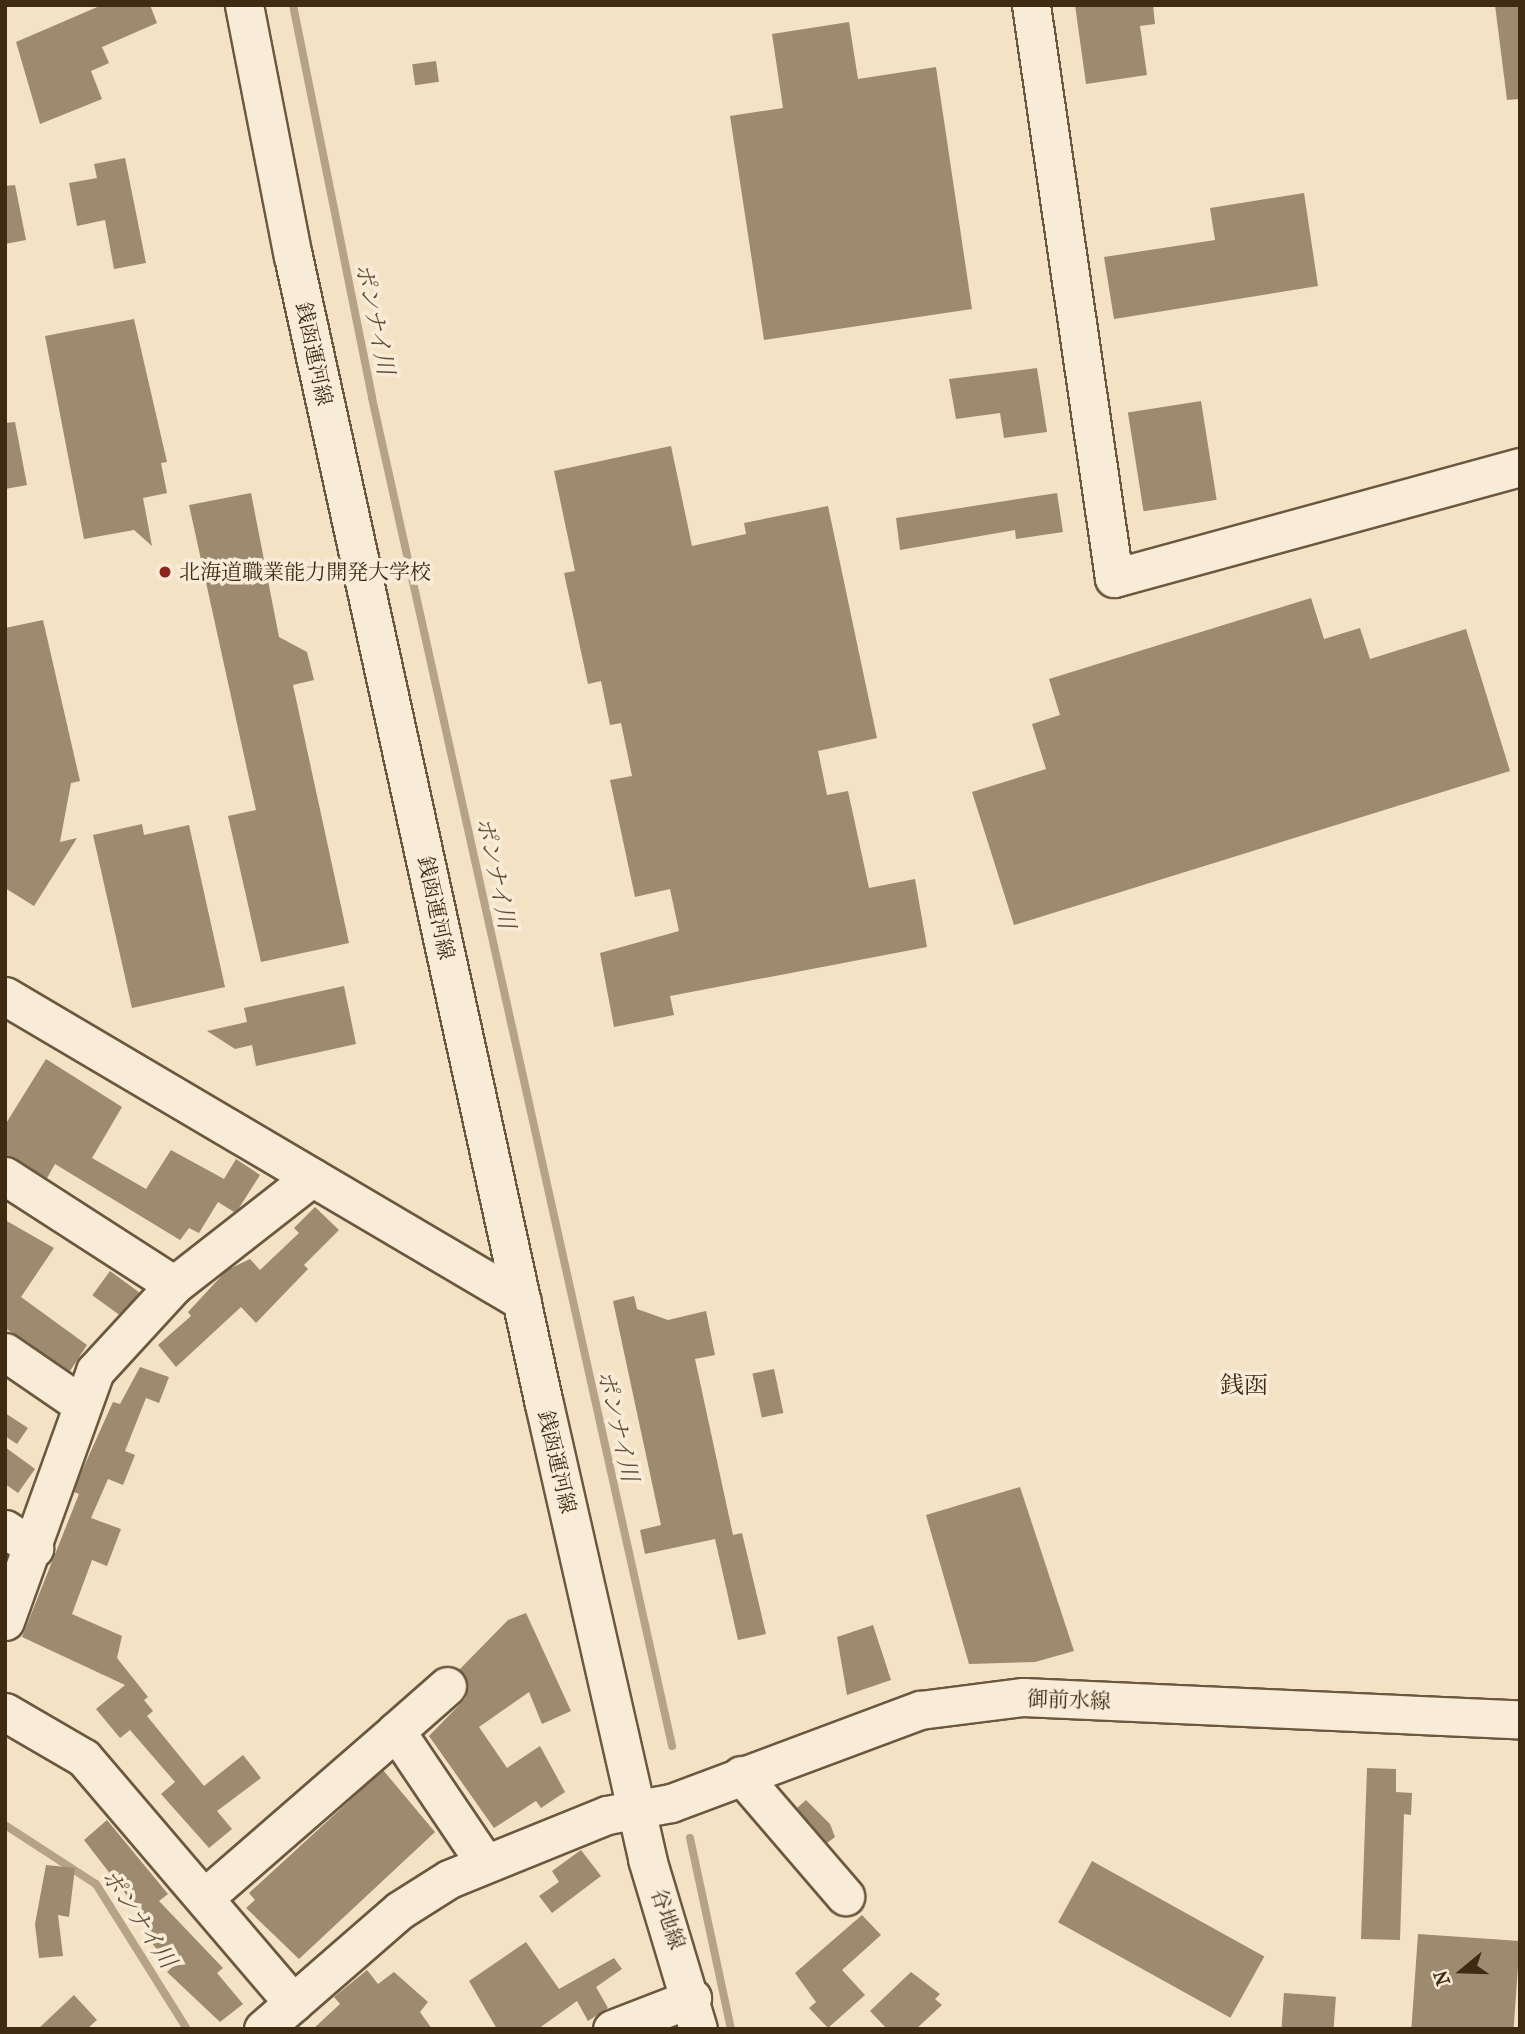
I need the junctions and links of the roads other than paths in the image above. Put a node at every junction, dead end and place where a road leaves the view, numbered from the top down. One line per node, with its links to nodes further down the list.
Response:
1 (244, 5): 8 (street, 銭函運河線)
2 (1031, 5): 3 (street)
3 (1520, 467)
4 (5, 996): 6 (street)
5 (5, 1176): 7 (street)
6 (312, 1177): 7 (street); 8 (street)
7 (174, 1285): 10 (street)
8 (522, 1301): 18 (street, 銭函運河線)
9 (5, 1352): 10 (street)
10 (81, 1404): 11 (street)
11 (19, 1539): 12 (street)
12 (5, 1621)
13 (447, 1686): 16 (street)
14 (5, 1712): 21 (street)
15 (1520, 1720): 17 (street, 御前水線)
16 (396, 1731): 19 (street); 21 (street)
17 (741, 1776): 18 (street, 御前水線); 20 (street)
18 (636, 1809): 19 (street, 御前水線); 23 (street, 谷地線)
19 (485, 1863): 22 (street, 御前水線)
20 (845, 1896)
21 (204, 1898): 22 (street)
22 (293, 2003): 24 (street, 御前水線)
23 (695, 2013): 25 (street)
24 (263, 2029)
25 (612, 2029)

